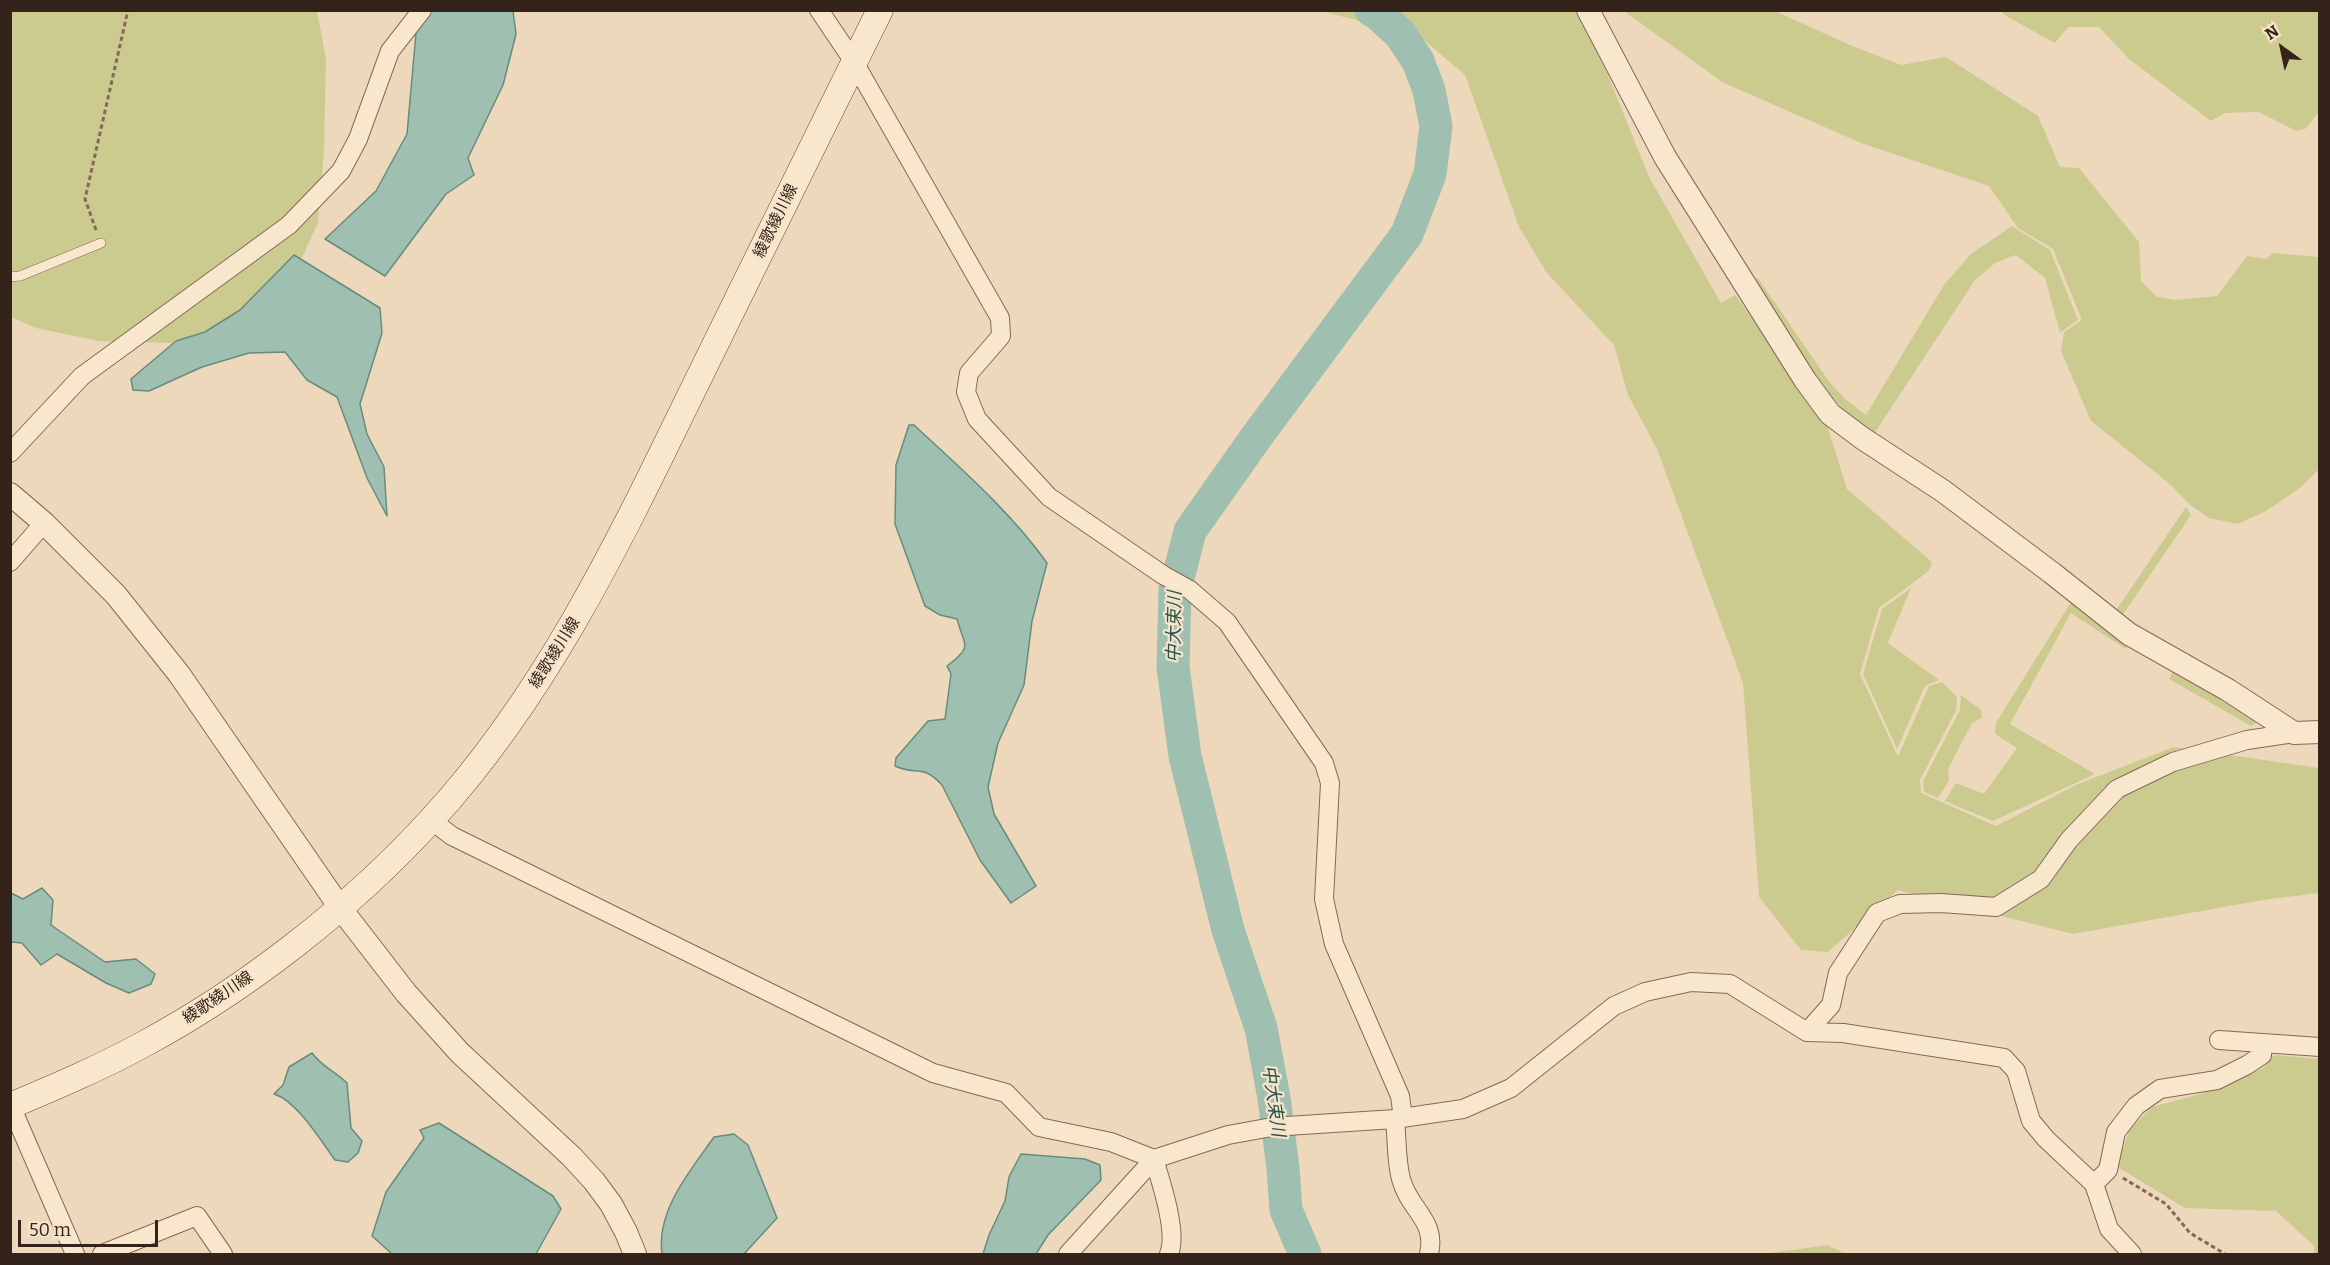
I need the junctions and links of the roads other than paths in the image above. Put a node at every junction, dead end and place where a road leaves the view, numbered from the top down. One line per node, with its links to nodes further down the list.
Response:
1 (422, 10): 8 (street)
2 (819, 10): 5 (street)
3 (880, 10): 5 (main road, 綾歌綾川線)
4 (1588, 10): 13 (street)
5 (854, 62): 14 (main road, 綾歌綾川線); 21 (street)
6 (101, 243): 7 (lane)
7 (10, 277)
8 (10, 453)
9 (10, 494): 10 (street)
10 (45, 523): 11 (street); 15 (street)
11 (10, 562)
12 (2319, 732): 13 (street)
13 (2294, 733): 16 (street)
14 (431, 820): 15 (main road, 綾歌綾川線); 22 (street)
15 (341, 909): 20 (main road, 綾歌綾川線); 27 (street)
16 (1807, 1032): 21 (street); 23 (street)
17 (2219, 1040): 18 (street)
18 (2262, 1044): 19 (street); 23 (street)
19 (2319, 1047)
20 (11, 1106): 24 (street)
21 (1399, 1118): 22 (street); 30 (street)
22 (1154, 1159): 28 (street); 29 (street)
23 (2094, 1184): 31 (street)
24 (75, 1254)
25 (102, 1254): 26 (street)
26 (223, 1254)
27 (635, 1254)
28 (1068, 1254)
29 (1169, 1254)
30 (1429, 1254)
31 (2132, 1254)

